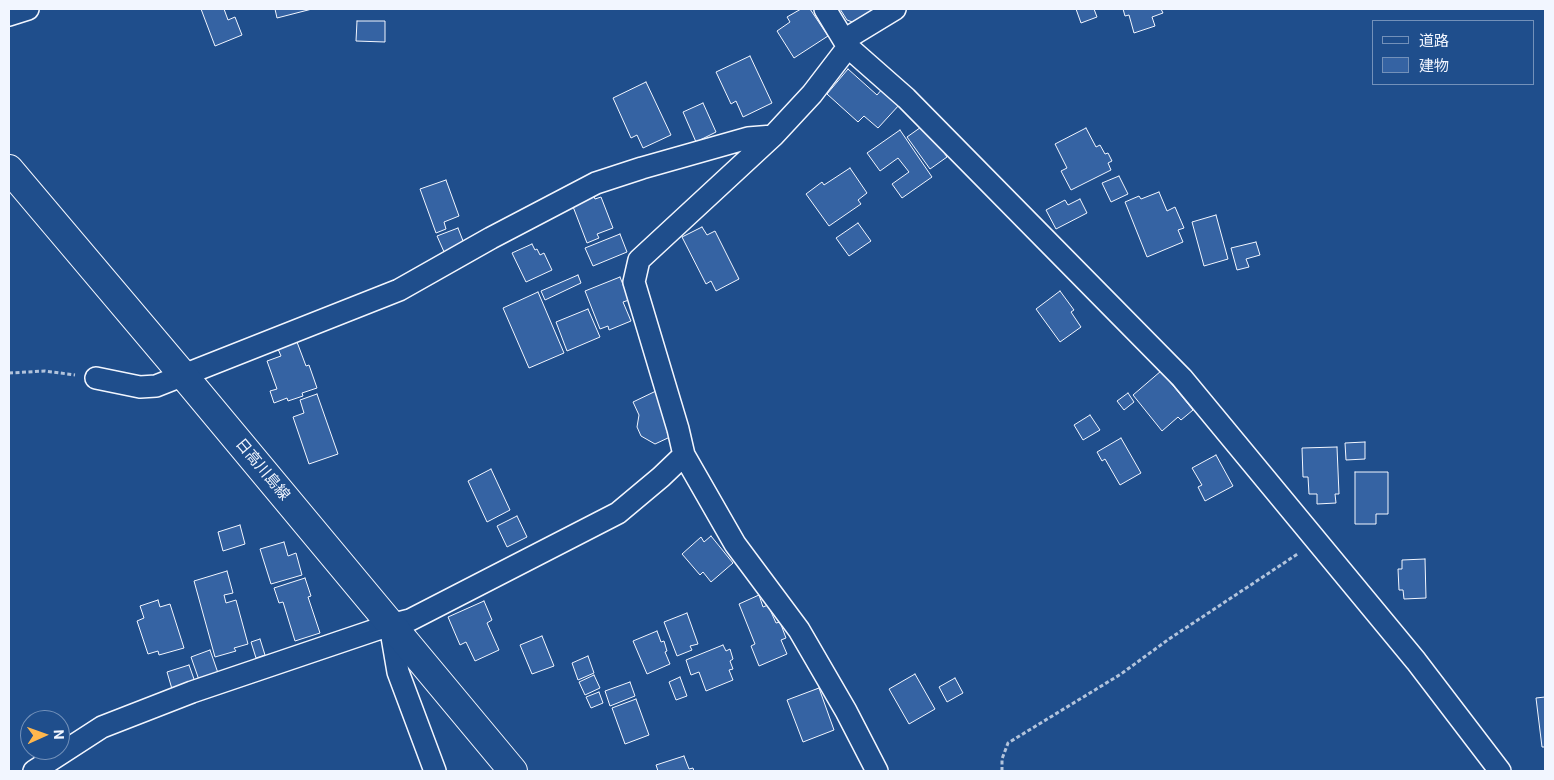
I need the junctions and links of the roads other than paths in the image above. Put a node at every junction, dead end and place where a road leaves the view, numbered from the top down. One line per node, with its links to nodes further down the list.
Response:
1 (28, 9): 4 (street)
2 (825, 9): 5 (street)
3 (895, 9): 5 (street)
4 (9, 15)
5 (846, 43): 6 (street); 16 (street)
6 (773, 136): 8 (street); 10 (street)
7 (9, 169): 8 (main road, 日高川島線)
8 (184, 376): 9 (street); 11 (main road, 日高川島線)
9 (96, 378)
10 (684, 455): 11 (street); 15 (street)
11 (390, 625): 12 (street); 13 (street); 14 (main road, 日高川島線)
12 (34, 771)
13 (435, 771)
14 (513, 771)
15 (877, 771)
16 (1500, 771)

